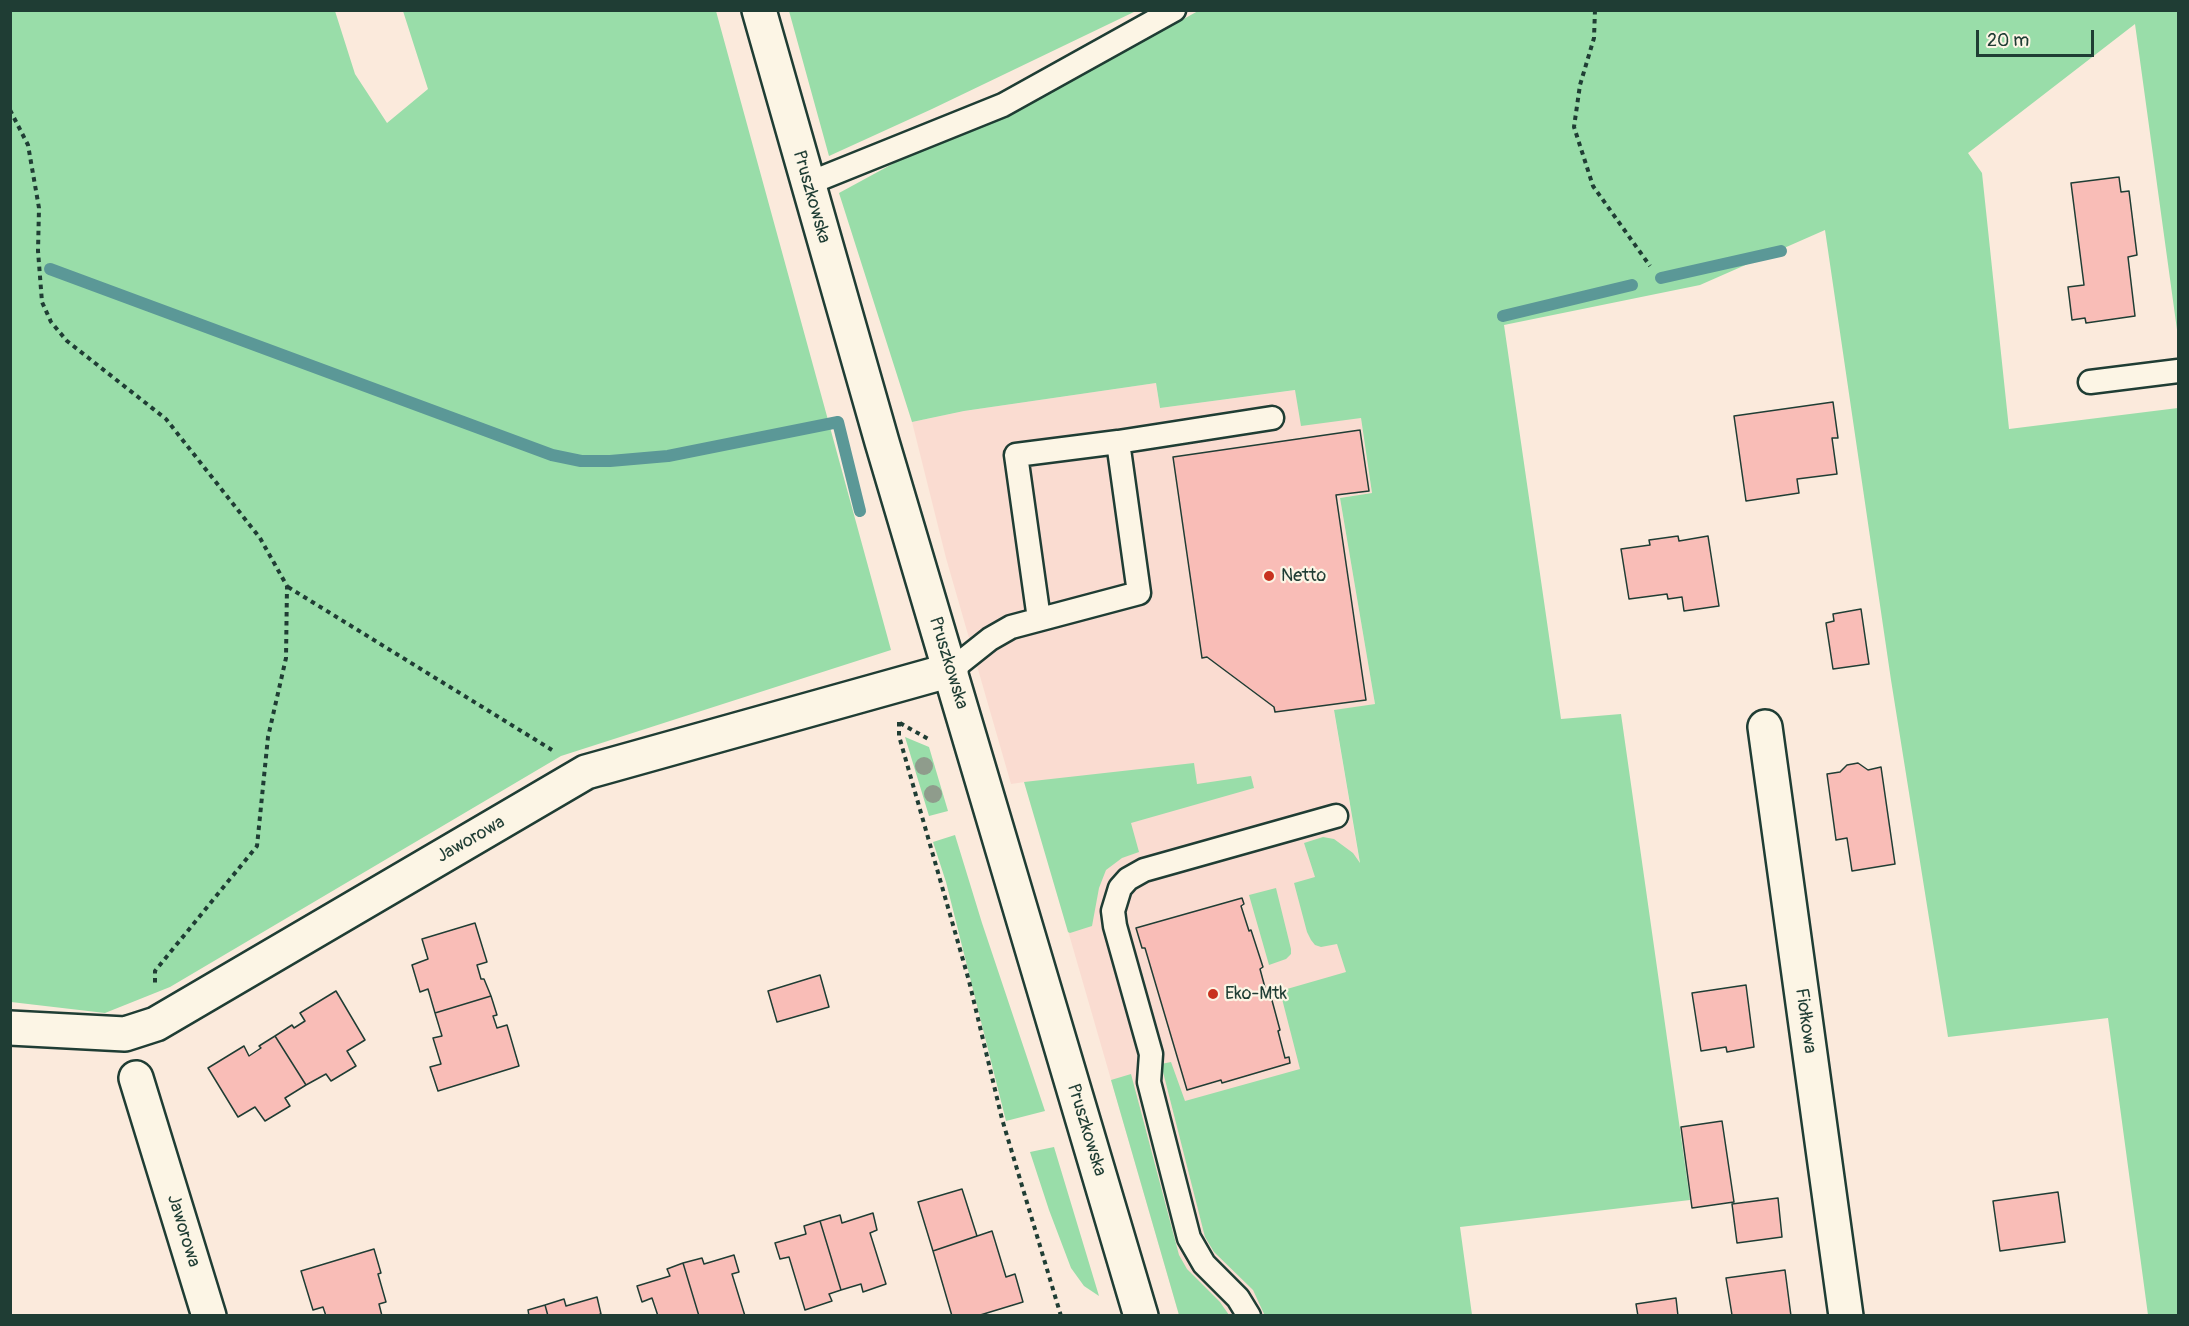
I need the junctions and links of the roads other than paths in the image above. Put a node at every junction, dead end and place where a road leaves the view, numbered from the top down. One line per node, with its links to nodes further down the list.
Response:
1 (759, 10): 3 (street, Pruszkowska)
2 (1174, 10): 3 (lane)
3 (807, 184): 9 (street, Pruszkowska)
4 (2178, 371): 5 (lane)
5 (2090, 382)
6 (1272, 418): 7 (lane)
7 (1118, 442): 8 (lane); 8 (lane)
8 (1039, 619): 9 (lane)
9 (951, 670): 12 (street, Jaworowa); 15 (street, Pruszkowska)
10 (1765, 727): 17 (street, Fiołkowa)
11 (1336, 816): 16 (lane)
12 (10, 1028)
13 (136, 1078): 14 (street, Jaworowa)
14 (209, 1316)
15 (1141, 1316)
16 (1249, 1316)
17 (1846, 1316)

